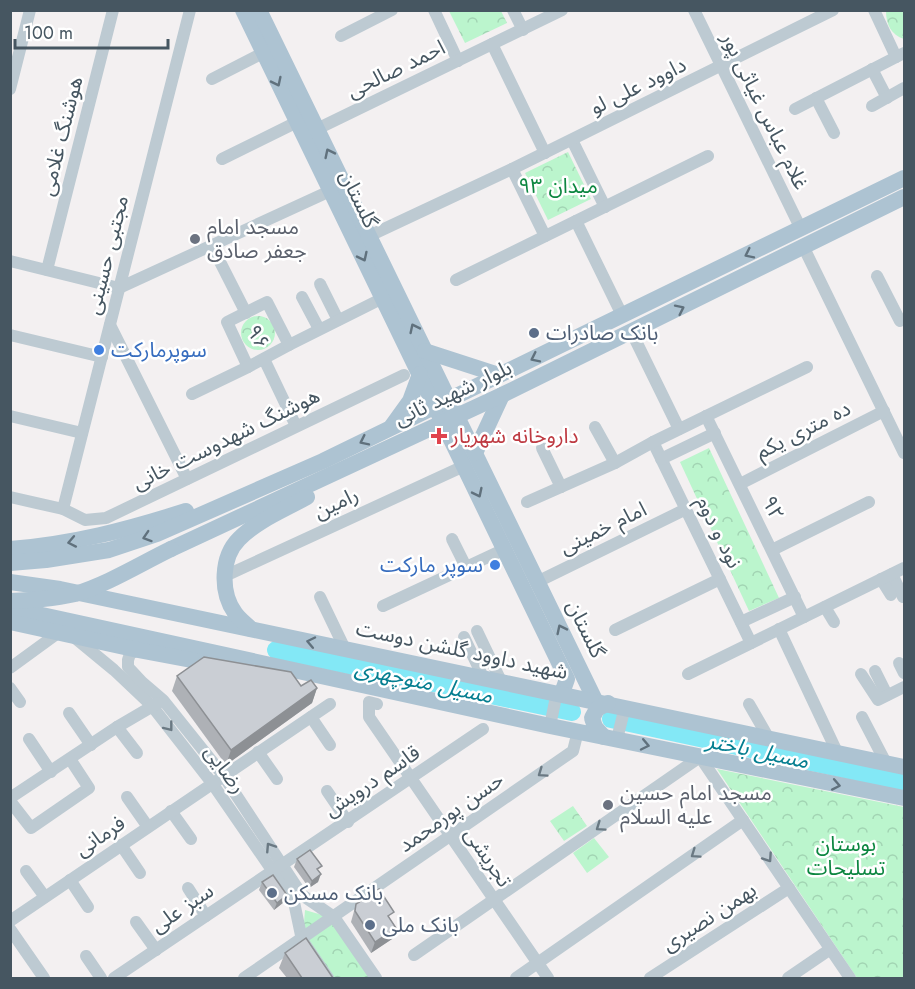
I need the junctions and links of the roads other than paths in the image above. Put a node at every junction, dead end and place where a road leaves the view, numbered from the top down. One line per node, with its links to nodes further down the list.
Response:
1 (30, 10): 23 (street)
2 (112, 10): 47 (street, هوشنگ غلامی)
3 (190, 10): 51 (street, مجتبی حسینی)
4 (243, 10): 16 (main road, گلستان)
5 (259, 10): 29 (main road, گلستان)
6 (392, 10): 14 (street)
7 (434, 10): 18 (street)
8 (513, 10): 13 (street)
9 (562, 10): 13 (street, احمد صالحی)
10 (694, 10): 19 (street, غلام عباس غیاثی ‌پور)
11 (833, 10): 19 (street, داوود علی لو)
12 (874, 10): 17 (street)
13 (523, 30): 15 (street, احمد صالحی)
14 (340, 36)
15 (492, 45): 18 (street, احمد صالحی); 32 (street)
16 (263, 53): 21 (street); 28 (main road, گلستان, one-way to 28)
17 (900, 55): 20 (street)
18 (458, 61): 29 (street, احمد صالحی)
19 (722, 67): 31 (street, داوود علی لو); 41 (street, غلام عباس غیاثی ‌پور)
20 (872, 69): 24 (street); 25 (street)
21 (212, 79)
22 (904, 88): 25 (street)
23 (10, 89)
24 (816, 98): 27 (street); 30 (street)
25 (886, 98): 26 (street)
26 (872, 106)
27 (795, 109)
28 (297, 122): 34 (street); 37 (main road, گلستان)
29 (317, 129): 42 (main road, گلستان, one-way to 29)
30 (834, 133)
31 (572, 140): 32 (street, داوود علی لو); 39 (street)
32 (545, 153): 35 (street, داوود علی لو)
33 (708, 156): 39 (street)
34 (222, 159)
35 (513, 169): 42 (street, داوود علی لو); 43 (street)
36 (904, 178): 41 (main road, بلوار شهید ثانی)
37 (330, 191): 44 (street); 53 (main road, گلستان, one-way to 53)
38 (904, 197): 45 (main road, بلوار شهید ثانی)
39 (605, 207): 40 (street)
40 (576, 221): 43 (street); 55 (street)
41 (801, 229): 45 (main road); 55 (main road, بلوار شهید ثانی, one-way to 55)
42 (369, 236): 63 (main road, گلستان, one-way to 42)
43 (545, 236): 49 (street)
44 (212, 246): 51 (street); 54 (street)
45 (804, 248): 60 (main road, بلوار شهید ثانی, one-way to 45); 73 (street)
46 (10, 261): 47 (street)
47 (47, 270): 51 (street)
48 (878, 276): 57 (street)
49 (456, 280)
50 (320, 284): 56 (street)
51 (119, 288): 58 (street, مجتبی حسینی)
52 (302, 297): 59 (street)
53 (383, 298): 56 (street); 68 (main road, گلستان)
54 (246, 313): 62 (street, ۹۶); 66 (street, ۹۶)
55 (622, 315): 69 (main road, بلوار شهید ثانی, one-way to 69)
56 (338, 320): 59 (street)
57 (902, 320)
58 (110, 325): 64 (street, مجتبی حسینی); 90 (street)
59 (319, 329): 62 (street)
60 (632, 333): 71 (main road, بلوار شهید ثانی); 80 (street)
61 (10, 335): 64 (street)
62 (289, 345): 65 (street, ۹۶)
63 (425, 351): 69 (main road); 72 (main road, گلستان)
64 (102, 357): 81 (street, مجتبی حسینی)
65 (264, 359): 66 (street, ۹۶); 77 (street)
66 (248, 367): 70 (street)
67 (807, 367): 75 (street)
68 (412, 375): 72 (main road, گلستان); 77 (street, هوشنگ شهدوست خانی); 79 (main road)
69 (499, 375): 72 (main road, بلوار شهید ثانی)
70 (192, 394)
71 (502, 395): 76 (main road, بلوار شهید ثانی); 88 (main road)
72 (442, 403): 76 (main road, گلستان); 79 (main road, بلوار شهید ثانی)
73 (884, 411): 86 (street); 92 (street, ده متری یکم)
74 (10, 416): 81 (street)
75 (706, 416): 80 (street); 82 (street, ۹۲)
76 (450, 419): 84 (main road, بلوار شهید ثانی); 88 (main road, گلستان)
77 (296, 426): 90 (street, هوشنگ شهدوست خانی)
78 (595, 427): 89 (street)
79 (390, 429): 91 (main road, بلوار شهید ثانی, one-way to 91)
80 (679, 429): 83 (street)
81 (82, 433): 97 (street, مجتبی حسینی)
82 (715, 433): 87 (street); 92 (street, ۹۲)
83 (653, 442): 87 (street, نود و دوم); 89 (street)
84 (387, 448): 106 (main road); 114 (main road, بلوار شهید ثانی, bridge)
85 (542, 448): 93 (street)
86 (904, 453)
87 (661, 459): 98 (street, نود و دوم)
88 (470, 460): 101 (main road, گلستان, one-way to 101); 106 (street, رامین); 110 (main road, گلستان)
89 (615, 462): 93 (street)
90 (187, 479): 97 (street, هوشنگ شهدوست خانی)
91 (269, 484): 100 (main road, one-way to 100); 103 (main road, بلوار شهید ثانی, one-way to 103)
92 (740, 484): 102 (street, ۹۲)
93 (561, 487): 95 (street)
94 (10, 497): 97 (street, هوشنگ شهدوست خانی)
95 (527, 502)
96 (869, 502): 102 (street)
97 (63, 509)
98 (686, 509): 108 (street, نود و دوم); 110 (street, امام خمینی)
99 (452, 539): 104 (street)
100 (10, 549)
101 (505, 549): 104 (street); 140 (main road, گلستان)
102 (772, 550): 113 (street, ۹۲)
103 (10, 563)
104 (466, 567): 115 (street)
105 (904, 568): 107 (street)
106 (225, 576): 122 (main road)
107 (887, 576): 111 (street); 116 (street)
108 (720, 579): 120 (street, نود و دوم); 124 (street)
109 (10, 582): 122 (main road, شهید داوود گلشن دوست)
110 (537, 582): 136 (main road, گلستان, one-way to 110)
111 (897, 596)
112 (320, 597): 129 (street)
113 (795, 597): 118 (street, ۹۲); 120 (street)
114 (10, 601)
115 (383, 606)
116 (825, 606): 118 (street); 121 (street)
117 (10, 608): 149 (main road)
118 (804, 617): 123 (street)
119 (10, 622): 126 (main road)
120 (741, 622): 128 (street, نود و دوم)
121 (834, 622)
122 (251, 629): 129 (main road, شهید داوود گلشن دوست, one-way to 122)
123 (779, 629): 128 (street); 162 (street)
124 (615, 630)
125 (477, 631): 137 (street)
126 (66, 635): 130 (main road); 131 (street); 143 (street, رضایی)
127 (464, 637): 135 (street)
128 (751, 643): 133 (street)
129 (345, 649): 135 (main road, شهید داوود گلشن دوست)
130 (138, 650): 143 (street, رضایی); 149 (main road)
131 (10, 668)
132 (875, 671): 141 (street)
133 (688, 674)
134 (861, 674): 141 (street)
135 (483, 677): 137 (main road, شهید داوود گلشن دوست)
136 (584, 678): 140 (main road); 144 (main road, گلستان)
137 (501, 681): 140 (main road, شهید داوود گلشن دوست)
138 (904, 687): 141 (street)
139 (10, 688): 142 (street)
140 (565, 690): 144 (main road, شهید داوود گلشن دوست); 152 (street); 155 (main road, گلستان)
141 (883, 697)
142 (20, 702)
143 (158, 703): 153 (street); 169 (street, رضایی); 172 (street, رضایی, one-way to 172)
144 (609, 703): 156 (main road, شهید داوود گلشن دوست); 157 (street); 157 (main road)
145 (330, 704): 150 (street, فرمانی)
146 (377, 704): 170 (street, تجریشی)
147 (749, 704): 156 (street)
148 (69, 713): 159 (street)
149 (502, 715): 152 (main road)
150 (310, 717): 160 (street); 161 (street, فرمانی)
151 (862, 717): 166 (street)
152 (550, 726): 155 (main road)
153 (117, 727): 159 (street); 163 (street)
154 (483, 729): 170 (street, قاسم درویش)
155 (572, 730): 157 (main road); 181 (street, حسن پورمحمد, one-way to 181)
156 (768, 737): 162 (main road, شهید داوود گلشن دوست)
157 (611, 738): 164 (main road, one-way to 164)
158 (29, 739): 168 (street)
159 (90, 745): 165 (street)
160 (330, 745)
161 (258, 752): 169 (street, فرمانی); 171 (street)
162 (837, 752): 166 (main road, شهید داوود گلشن دوست)
163 (137, 753)
164 (700, 757): 175 (main road, one-way to 175); 178 (street); 192 (street, one-way to 192)
165 (70, 759): 168 (street); 176 (street)
166 (886, 763): 167 (main road, شهید داوود گلشن دوست)
167 (904, 767)
168 (51, 771): 176 (street)
169 (223, 775): 172 (street, فرمانی); 184 (street, رضایی, one-way to 169)
170 (411, 778): 179 (street, قاسم درویش); 181 (street, تجریشی)
171 (277, 779)
172 (212, 783): 177 (street, فرمانی); 184 (street, رضایی)
173 (327, 791): 179 (street)
174 (127, 796): 180 (street)
175 (904, 798)
176 (10, 800)
177 (171, 812): 180 (street, فرمانی); 182 (street)
178 (743, 820): 189 (street, one-way to 189); 203 (street, one-way to 203)
179 (348, 822): 184 (street, قاسم درویش)
180 (148, 827): 183 (street, فرمانی)
181 (451, 837): 192 (street, تجریشی); 195 (street, حسن پورمحمد)
182 (191, 839)
183 (121, 845): 186 (street); 187 (street, فرمانی)
184 (277, 867): 191 (street, رضایی); 194 (street, سبز علی)
185 (27, 871): 190 (street)
186 (140, 873)
187 (70, 880): 190 (street, فرمانی); 193 (street)
188 (188, 888): 194 (street)
189 (789, 888): 200 (street); 212 (street, بهمن نصیری)
190 (45, 897): 197 (street, فرمانی)
191 (298, 898): 195 (street); 198 (street)
192 (494, 900): 201 (street); 203 (street, تجریشی)
193 (88, 907)
194 (206, 916): 199 (street, سبز علی)
195 (334, 916): 198 (street, حسن پورمحمد); 209 (street)
196 (136, 922): 199 (street)
197 (11, 928): 204 (street)
198 (302, 940): 207 (street, حسن پورمحمد); 208 (street)
199 (156, 950): 206 (street, سبز علی)
200 (829, 950): 213 (street); 214 (street)
201 (414, 955)
202 (86, 956): 205 (street)
203 (538, 964): 210 (street); 211 (street, تجریشی)
204 (44, 978)
205 (101, 978)
206 (114, 978)
207 (244, 978)
208 (328, 978)
209 (376, 978)
210 (516, 978)
211 (548, 978)
212 (650, 978)
213 (788, 978)
214 (850, 978)

